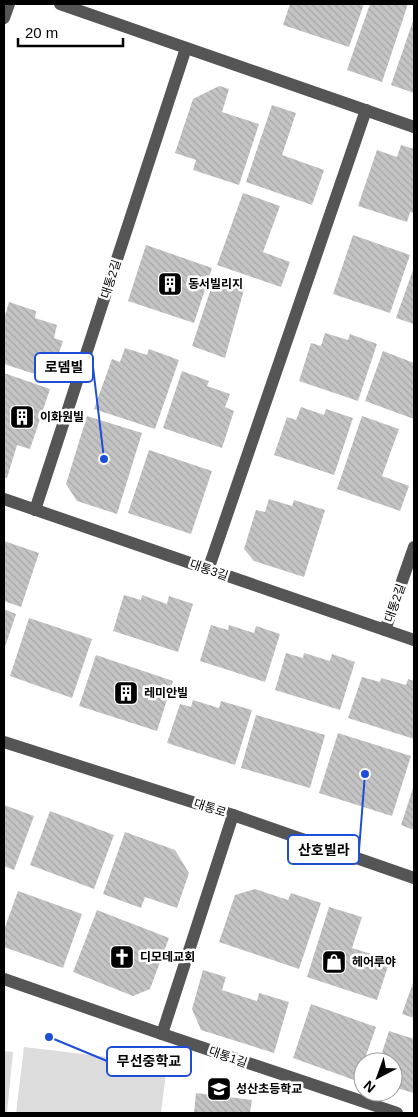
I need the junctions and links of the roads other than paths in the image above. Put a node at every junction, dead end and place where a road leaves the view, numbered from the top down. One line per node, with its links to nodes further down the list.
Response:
1 (9, 4): 3 (street)
2 (60, 4): 4 (street)
3 (4, 17)
4 (186, 48): 5 (street); 8 (street, 대통2길)
5 (366, 110): 6 (street); 10 (street)
6 (414, 127)
7 (4, 499): 8 (street, 대통3길)
8 (35, 510): 10 (street, 대통3길)
9 (414, 547): 11 (street, 대통2길)
10 (208, 570): 11 (street, 대통3길)
11 (385, 630): 12 (street, 대통3길)
12 (414, 640)
13 (4, 742): 14 (street, 대통로)
14 (233, 815): 15 (street, 대통로); 17 (street)
15 (414, 878)
16 (4, 979): 17 (street, 대통1길)
17 (162, 1034): 18 (street, 대통1길)
18 (397, 1113)

